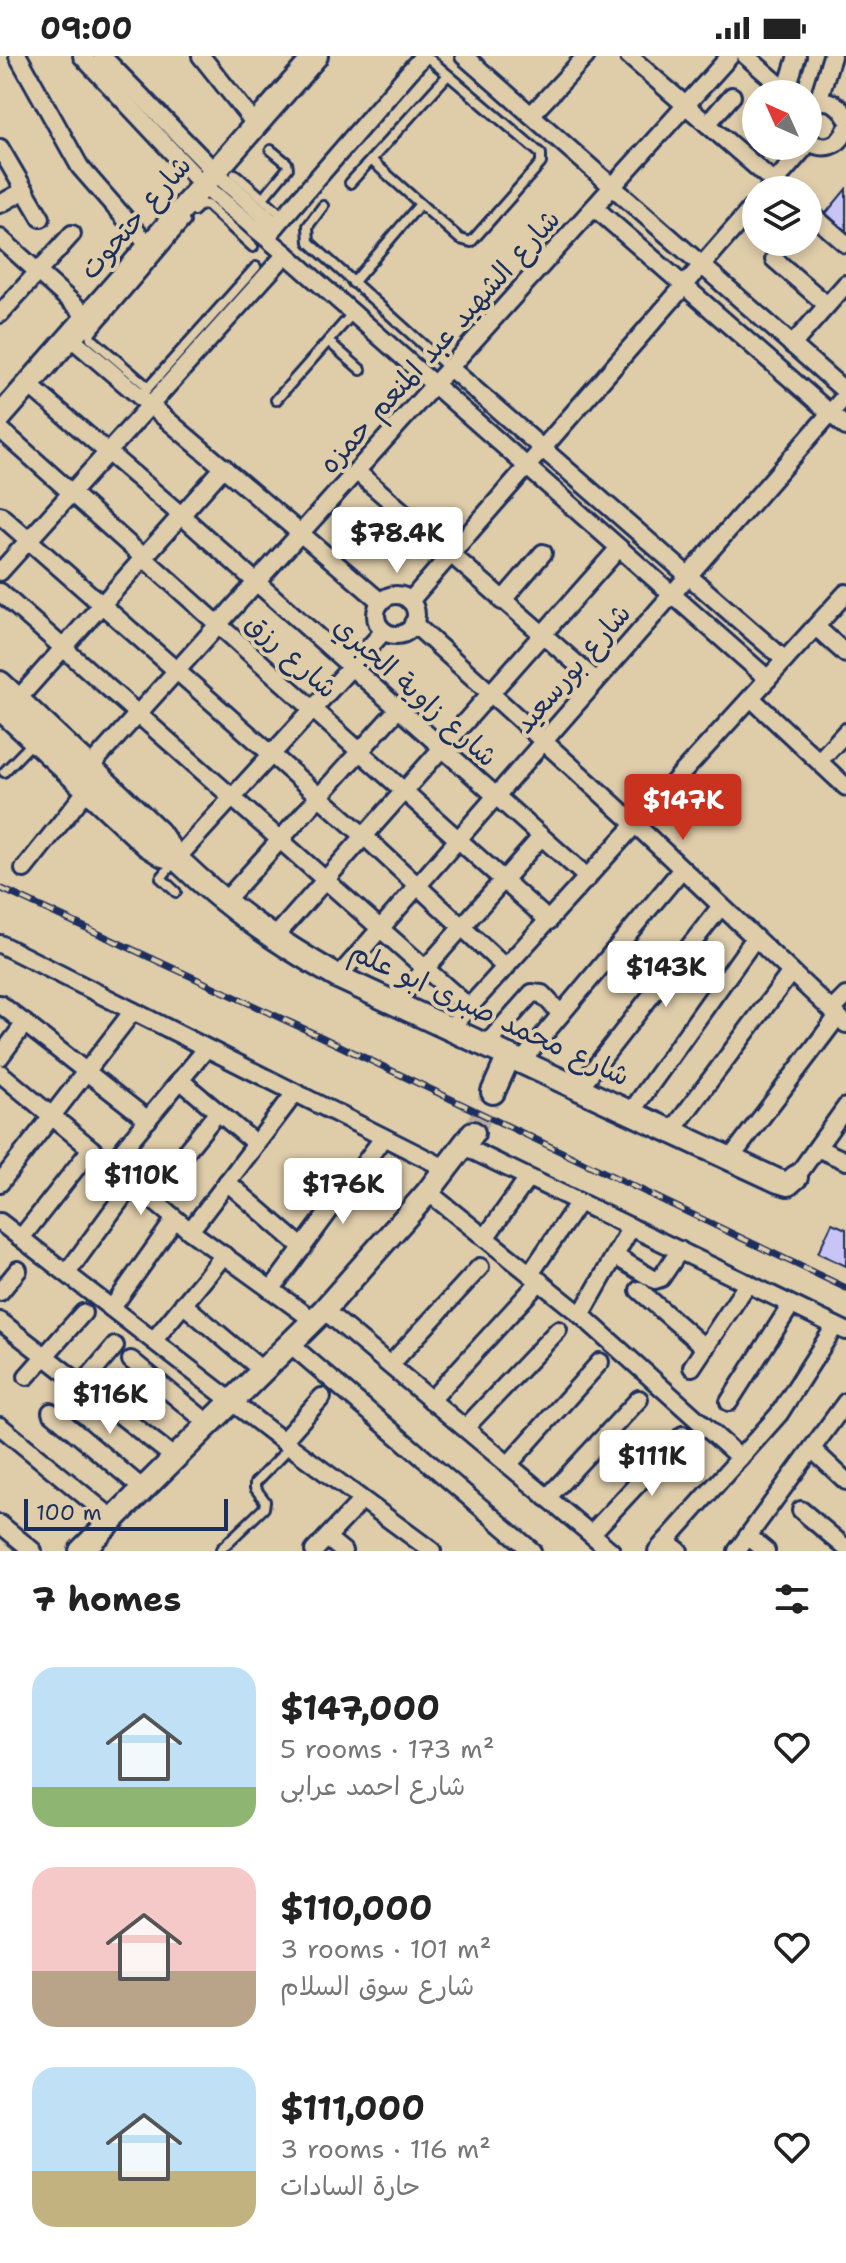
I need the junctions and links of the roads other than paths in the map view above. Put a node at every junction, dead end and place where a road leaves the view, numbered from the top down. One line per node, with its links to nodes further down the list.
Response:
1 (18, 56): 47 (street)
2 (82, 56): 31 (street)
3 (102, 56): 31 (street)
4 (201, 56): 24 (street)
5 (424, 56): 14 (lane); 43 (street)
6 (464, 56): 22 (street)
7 (586, 56): 22 (street)
8 (629, 56): 20 (street)
9 (730, 56): 20 (street, شارع الشهيد عبد المنعم حمزه)
10 (797, 56): 16 (street)
11 (832, 56): 17 (street)
12 (748, 57): 15 (street)
13 (306, 63): 24 (street, شارع حتحوت)
14 (448, 75): 29 (lane); 37 (lane)
15 (774, 80)
16 (791, 80)
17 (822, 81)
18 (732, 96): 23 (street)
19 (822, 102): 21 (street)
20 (686, 105): 23 (street); 33 (street, شارع الشهيد عبد المنعم حمزه)
21 (844, 109)
22 (531, 115): 33 (street)
23 (707, 124): 30 (street)
24 (256, 125): 31 (street, شارع حتحوت)
25 (845, 137): 26 (street)
26 (822, 146)
27 (0, 148): 34 (street)
28 (271, 150): 35 (lane)
29 (371, 160): 32 (lane); 37 (lane)
30 (763, 176)
31 (217, 177): 35 (lane); 43 (street); 47 (street, شارع حتحوت)
32 (350, 183)
33 (613, 188): 39 (street, شارع الشهيد عبد المنعم حمزه); 50 (street)
34 (25, 190): 36 (street); 40 (street)
35 (263, 198): 43 (lane)
36 (0, 204)
37 (420, 204): 53 (lane)
38 (323, 206): 53 (lane)
39 (595, 208): 55 (street); 62 (street, شارع الشهيد عبد المنعم حمزه)
40 (41, 218)
41 (742, 219): 50 (street)
42 (822, 223): 46 (street)
43 (270, 232): 48 (street); 59 (lane)
44 (72, 234): 52 (street)
45 (0, 238): 52 (street)
46 (846, 244)
47 (149, 246): 59 (street, شارع حتحوت)
48 (286, 254): 57 (street); 67 (street)
49 (774, 259): 56 (street)
50 (702, 265): 55 (street); 61 (street)
51 (256, 267): 67 (lane)
52 (38, 272): 58 (street); 59 (street)
53 (353, 283): 62 (lane)
54 (846, 284): 56 (street)
55 (685, 285): 69 (street); 73 (street)
56 (827, 305): 61 (street)
57 (353, 313): 60 (lane); 65 (street)
58 (0, 314)
59 (82, 328): 64 (street, شارع حتحوت); 67 (street)
60 (328, 341): 63 (lane); 68 (lane)
61 (792, 345): 66 (street)
62 (450, 368): 65 (street, شارع الشهيد عبد المنعم حمزه); 73 (street)
63 (361, 370)
64 (29, 385): 70 (street, شارع حتحوت); 74 (street, شارع زاوية الجبري)
65 (434, 385): 76 (street); 77 (street, شارع الشهيد عبد المنعم حمزه)
66 (846, 393): 69 (street, شارع بورسعيد)
67 (146, 396): 74 (street); 75 (street)
68 (276, 400)
69 (830, 413): 71 (street); 88 (street, شارع بورسعيد)
70 (0, 417)
71 (846, 427)
72 (0, 429): 78 (street, شارع رزق)
73 (543, 449): 76 (street); 88 (street)
74 (107, 452): 78 (street); 80 (street, شارع زاوية الجبري)
75 (224, 467): 80 (street); 81 (street)
76 (527, 467): 83 (street); 85 (street)
77 (356, 471): 81 (street, شارع الشهيد عبد المنعم حمزه); 85 (street)
78 (71, 493): 82 (street); 86 (street, شارع رزق)
79 (0, 515): 82 (street)
80 (181, 515): 86 (street); 89 (street, شارع زاوية الجبري)
81 (300, 533): 89 (street, شارع الشهيد عبد المنعم حمزه); 95 (street)
82 (29, 540): 87 (street); 96 (street)
83 (619, 548): 91 (street); 101 (street)
84 (543, 553): 94 (street)
85 (450, 555): 93 (street); 94 (street)
86 (144, 557): 96 (street); 98 (street, شارع رزق)
87 (0, 572)
88 (687, 574): 91 (street, شارع بورسعيد); 104 (street)
89 (255, 582): 98 (street, شارع الشهيد عبد المنعم حمزه); 105 (street, شارع زاوية الجبري)
90 (0, 592): 102 (street)
91 (670, 593): 107 (street); 108 (street, شارع بورسعيد)
92 (846, 593): 99 (street)
93 (410, 601): 95 (street); 97 (street)
94 (502, 601): 101 (street)
95 (381, 602): 100 (street)
96 (102, 604): 102 (street); 106 (street)
97 (413, 623): 100 (street); 110 (street)
98 (218, 624): 106 (street, شارع الشهيد عبد المنعم حمزه); 112 (street, شارع رزق)
99 (816, 627): 103 (street); 104 (street)
100 (384, 631): 105 (street)
101 (542, 635): 108 (street); 110 (street)
102 (63, 649): 114 (street); 115 (street)
103 (846, 654)
104 (785, 660): 107 (street)
105 (351, 667): 112 (street); 113 (street, شارع زاوية الجبري)
106 (177, 670): 115 (street, شارع الشهيد عبد المنعم حمزه); 121 (street)
107 (768, 679): 111 (street)
108 (595, 680): 118 (street, شارع بورسعيد)
109 (0, 683): 114 (street, شارع محمد صبرى ابو علم)
110 (490, 693): 118 (street); 119 (street)
111 (751, 698): 122 (street); 130 (street)
112 (312, 709): 120 (street, شارع رزق); 121 (street)
113 (398, 709): 119 (street, شارع زاوية الجبري); 120 (street)
114 (7, 713): 117 (street, شارع محمد صبرى ابو علم)
115 (137, 715): 124 (street, شارع الشهيد عبد المنعم حمزه); 129 (street)
116 (846, 732): 122 (street)
117 (41, 734): 123 (lane); 124 (street, شارع محمد صبرى ابو علم)
118 (543, 741): 128 (street, شارع بورسعيد); 130 (street)
119 (442, 748): 126 (street); 128 (street, شارع زاوية الجبري)
120 (360, 751): 126 (street, شارع رزق); 127 (street)
121 (271, 753): 127 (street); 129 (street)
122 (819, 761): 125 (street)
123 (4, 772)
124 (88, 779): 135 (street, شارع محمد صبرى ابو علم); 136 (street, شارع الشهيد عبد المنعم حمزه)
125 (846, 787)
126 (404, 791): 131 (street); 134 (street, شارع رزق)
127 (319, 796): 131 (street); 133 (street)
128 (495, 796): 132 (street, شارع زاوية الجبري); 134 (street, شارع بورسعيد)
129 (231, 797): 133 (street); 135 (street)
130 (636, 825): 137 (street); 138 (street)
131 (364, 836): 139 (street); 141 (street)
132 (541, 837): 138 (street, شارع زاوية الجبري); 140 (street)
133 (280, 839): 139 (street); 143 (street)
134 (458, 839): 140 (street, شارع رزق); 141 (street, شارع بورسعيد)
135 (176, 859): 142 (lane); 143 (street, شارع محمد صبرى ابو علم)
136 (24, 869)
137 (682, 869): 144 (street); 160 (street)
138 (588, 878): 145 (street)
139 (326, 879): 147 (street); 149 (street)
140 (503, 880): 145 (street, شارع رزق); 146 (street)
141 (417, 885): 146 (street); 147 (street, شارع بورسعيد)
142 (176, 892)
143 (224, 902): 149 (street, شارع محمد صبرى ابو علم)
144 (721, 906): 148 (street); 171 (street)
145 (549, 921): 151 (street)
146 (462, 927): 151 (street); 152 (street)
147 (381, 928): 152 (street); 154 (street, شارع بورسعيد)
148 (755, 938): 153 (street); 176 (street)
149 (273, 939): 154 (street, شارع محمد صبرى ابو علم)
150 (0, 944): 159 (street)
151 (506, 968): 158 (street)
152 (425, 969): 156 (street); 158 (street)
153 (791, 972): 161 (street); 179 (street)
154 (338, 977): 156 (street, شارع محمد صبرى ابو علم)
155 (846, 996): 161 (street)
156 (395, 1003): 163 (street, شارع محمد صبرى ابو علم)
157 (0, 1004): 162 (street)
158 (470, 1008): 163 (street)
159 (133, 1011): 165 (street); 168 (street)
160 (561, 1014): 164 (street); 167 (street)
161 (839, 1017): 185 (street)
162 (25, 1023): 166 (street); 168 (street)
163 (450, 1028): 164 (street, شارع محمد صبرى ابو علم)
164 (486, 1045): 167 (street, شارع محمد صبرى ابو علم)
165 (206, 1049): 169 (street); 173 (street)
166 (0, 1057)
167 (515, 1058): 171 (street, شارع محمد صبرى ابو علم); 172 (street)
168 (86, 1071): 177 (street); 178 (street)
169 (180, 1080): 175 (street); 178 (street)
170 (3, 1082): 177 (street)
171 (579, 1088): 176 (street, شارع محمد صبرى ابو علم)
172 (493, 1092)
173 (295, 1093): 180 (street); 182 (street)
174 (846, 1107): 183 (street)
175 (218, 1112): 182 (street); 195 (street)
176 (631, 1112): 179 (street, شارع محمد صبرى ابو علم)
177 (51, 1116): 184 (street); 192 (street)
178 (148, 1120): 187 (street)
179 (672, 1131): 185 (street, شارع محمد صبرى ابو علم)
180 (383, 1138): 188 (street); 203 (street)
181 (469, 1140): 188 (street); 190 (street)
182 (256, 1144): 191 (street)
183 (817, 1148): 186 (street); 189 (street)
184 (91, 1149): 187 (street); 201 (street)
185 (730, 1159): 189 (street, شارع محمد صبرى ابو علم)
186 (846, 1161)
187 (110, 1165): 193 (street)
188 (447, 1169): 194 (street)
189 (796, 1177)
190 (528, 1178): 196 (street); 202 (street)
191 (227, 1182): 200 (street); 203 (street)
192 (0, 1183)
193 (132, 1184): 195 (street); 209 (street)
194 (428, 1192): 202 (street); 219 (street)
195 (148, 1198): 197 (street)
196 (579, 1202): 199 (street); 210 (street)
197 (175, 1219): 200 (street); 217 (street)
198 (0, 1222): 201 (street)
199 (631, 1227): 204 (street); 206 (street)
200 (190, 1231): 205 (street)
201 (21, 1238): 209 (street)
202 (485, 1238): 210 (street)
203 (303, 1248): 212 (street)
204 (680, 1250): 206 (street); 211 (street)
205 (224, 1255): 212 (street); 215 (street)
206 (615, 1256): 220 (street)
207 (480, 1267): 231 (street)
208 (18, 1270): 214 (street)
209 (67, 1273): 217 (street)
210 (535, 1278): 220 (street); 239 (street)
211 (748, 1283): 216 (street); 227 (street)
212 (271, 1290): 219 (street)
213 (639, 1290): 227 (street)
214 (0, 1292)
215 (183, 1304): 224 (street); 233 (street)
216 (791, 1305): 222 (street); 240 (street)
217 (112, 1308): 224 (street)
218 (83, 1313): 228 (street)
219 (319, 1315): 225 (street); 231 (street)
220 (581, 1315): 250 (street)
221 (0, 1321): 228 (street)
222 (840, 1328): 250 (street)
223 (558, 1330): 245 (street)
224 (154, 1340): 238 (street)
225 (290, 1344): 233 (street); 270 (street)
226 (115, 1346): 235 (street)
227 (705, 1348): 232 (street)
228 (45, 1356): 234 (street); 235 (street)
229 (131, 1360): 243 (street)
230 (600, 1362): 251 (street)
231 (390, 1365): 239 (street)
232 (692, 1367)
233 (263, 1371): 238 (street)
234 (26, 1376)
235 (82, 1385): 249 (street)
236 (322, 1397): 247 (street)
237 (639, 1399): 254 (street)
238 (233, 1400): 243 (street); 247 (street)
239 (431, 1400): 245 (street)
240 (729, 1402)
241 (846, 1402): 248 (street)
242 (51, 1412): 253 (street)
243 (209, 1424): 249 (street)
244 (0, 1426): 257 (street)
245 (465, 1428): 251 (street)
246 (683, 1435): 259 (street)
247 (287, 1444): 255 (street); 264 (lane)
248 (812, 1449): 252 (street); 260 (street)
249 (175, 1458): 253 (street)
250 (740, 1458): 262 (street)
251 (508, 1465): 254 (street)
252 (846, 1481)
253 (143, 1489): 257 (street)
254 (547, 1498): 259 (street)
255 (362, 1500): 261 (street); 269 (street)
256 (801, 1510): 263 (street)
257 (113, 1519): 266 (street)
258 (0, 1524): 265 (street)
259 (591, 1534): 271 (street)
260 (748, 1536): 272 (street); 273 (street)
261 (327, 1538): 267 (street); 268 (street)
262 (668, 1548)
263 (846, 1548)
264 (221, 1549)
265 (33, 1551)
266 (81, 1551)
267 (314, 1551)
268 (343, 1551)
269 (432, 1551)
270 (532, 1551)
271 (611, 1551)
272 (737, 1551)
273 (766, 1551)

